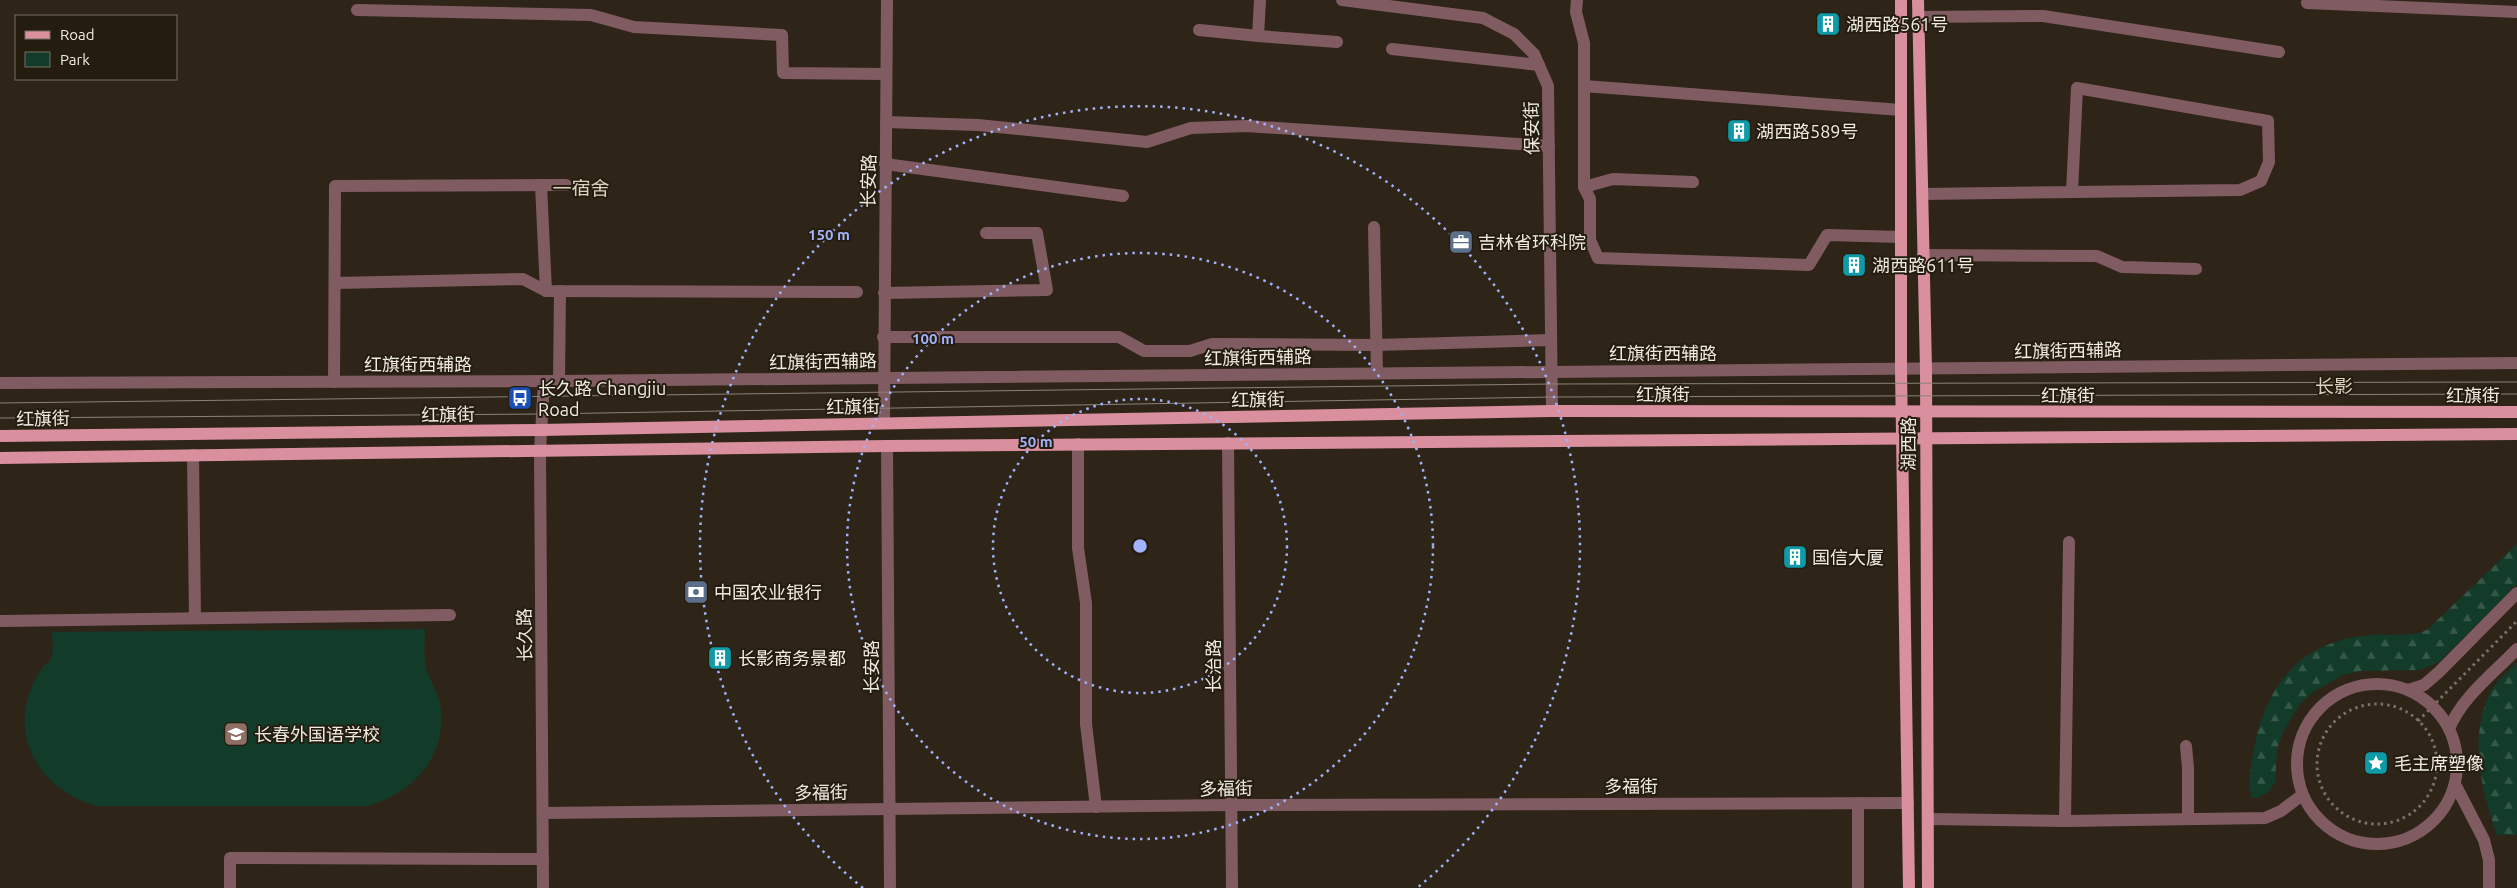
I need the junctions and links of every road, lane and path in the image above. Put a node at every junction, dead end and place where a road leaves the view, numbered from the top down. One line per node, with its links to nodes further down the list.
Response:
1 (887, 0): 18 (street, 长安路)
2 (1260, 0): 13 (street)
3 (1342, 0): 8 (street, 保安街)
4 (1576, 0): 19 (street)
5 (1901, 0): 20 (main road, 湖西路)
6 (1918, 0): 11 (main road, 湖西路)
7 (2307, 3): 10 (street)
8 (1418, 5): 17 (street, 保安街)
9 (357, 10): 18 (street)
10 (2517, 12)
11 (1918, 17): 16 (street); 29 (main road, 湖西路)
12 (1199, 30): 13 (street)
13 (1258, 36): 14 (street)
14 (1337, 42)
15 (1392, 49): 17 (street)
16 (2279, 52)
17 (1539, 65): 22 (street, 保安街)
18 (886, 74): 21 (street, 长安路)
19 (1584, 86): 20 (street); 27 (street)
20 (1901, 110): 33 (main road, 湖西路)
21 (886, 122): 22 (street); 23 (street, 长安路)
22 (1549, 146): 41 (street, 保安街)
23 (885, 164): 30 (street); 39 (street, 长安路)
24 (1693, 182): 27 (street)
25 (541, 185): 26 (street); 36 (street); 37 (street)
26 (566, 185)
27 (1584, 187): 33 (street)
28 (2072, 192): 28 (street); 29 (street)
29 (1922, 194): 34 (main road, 湖西路)
30 (1123, 196)
31 (1374, 227): 42 (street)
32 (986, 233): 39 (street)
33 (1901, 237): 45 (main road, 湖西路)
34 (1923, 255): 35 (street); 44 (main road, 湖西路)
35 (2196, 270)
36 (335, 283): 37 (street); 50 (street)
37 (553, 291): 38 (street); 51 (street)
38 (857, 292)
39 (884, 294): 40 (street, 长安路)
40 (883, 337): 42 (street); 48 (street, 长安路)
41 (1551, 340): 42 (street); 46 (street, 保安街)
42 (1377, 345): 47 (street)
43 (2517, 363): 44 (street, 红旗街西辅路)
44 (1926, 369): 45 (street, 红旗街西辅路); 56 (main road, 湖西路)
45 (1900, 370): 46 (street, 红旗街西辅路); 54 (main road, 湖西路)
46 (1551, 372): 47 (street, 红旗街西辅路); 53 (street, 保安街)
47 (1377, 373): 48 (street, 红旗街西辅路)
48 (883, 378): 51 (street, 红旗街西辅路); 57 (street, 长安路)
49 (544, 381): 50 (street, 红旗街西辅路); 51 (street, 红旗街西辅路); 58 (street, 长久路)
50 (334, 382): 52 (street, 红旗街西辅路)
51 (559, 382)
52 (0, 383)
53 (1552, 411): 54 (main road, 红旗街); 57 (main road, 红旗街)
54 (1901, 412): 56 (main road, 红旗街); 61 (main road, 湖西路)
55 (2517, 412): 56 (main road, 红旗街)
56 (1926, 413): 62 (main road, 湖西路)
57 (884, 423): 58 (main road, 红旗街)
58 (540, 430): 60 (main road, 红旗街); 66 (street, 长久路)
59 (2517, 434): 62 (main road)
60 (0, 436)
61 (1902, 440): 62 (main road); 63 (main road); 84 (main road, 湖西路)
62 (1926, 440): 89 (main road, 湖西路)
63 (1228, 443): 64 (main road); 85 (street, 长治路)
64 (1078, 444): 65 (main road); 86 (street)
65 (887, 446): 66 (main road); 87 (street, 长安路)
66 (540, 450): 67 (main road); 88 (street, 长久路)
67 (193, 456): 68 (main road); 72 (street)
68 (0, 458)
69 (2070, 542): 91 (street)
70 (2517, 593): 76 (street)
71 (450, 616): 72 (street)
72 (194, 618): 73 (street)
73 (0, 621)
74 (2517, 621): 77 (path)
75 (2517, 649): 79 (street)
76 (2408, 690): 77 (street); 82 (street)
77 (2433, 706): 78 (path); 79 (street)
78 (2418, 721): 78 (path)
79 (2449, 729): 81 (street)
80 (2186, 746): 90 (street)
81 (2455, 784): 82 (street); 100 (street)
82 (2302, 795): 90 (street)
83 (1858, 803): 84 (street, 多福街); 85 (street, 多福街); 97 (street)
84 (1908, 803): 98 (main road, 湖西路)
85 (1231, 805): 86 (street, 多福街); 96 (street, 长治路)
86 (1096, 807): 87 (street, 多福街)
87 (890, 809): 88 (street, 多福街); 95 (street, 长安路)
88 (544, 812): 92 (street, 长久路)
89 (1928, 819): 91 (street); 99 (main road, 湖西路)
90 (2188, 819): 91 (street)
91 (2065, 821)
92 (544, 859): 93 (street); 94 (street, 长久路)
93 (230, 888)
94 (543, 888)
95 (890, 888)
96 (1232, 888)
97 (1858, 888)
98 (1909, 888)
99 (1928, 888)
100 (2489, 888)

